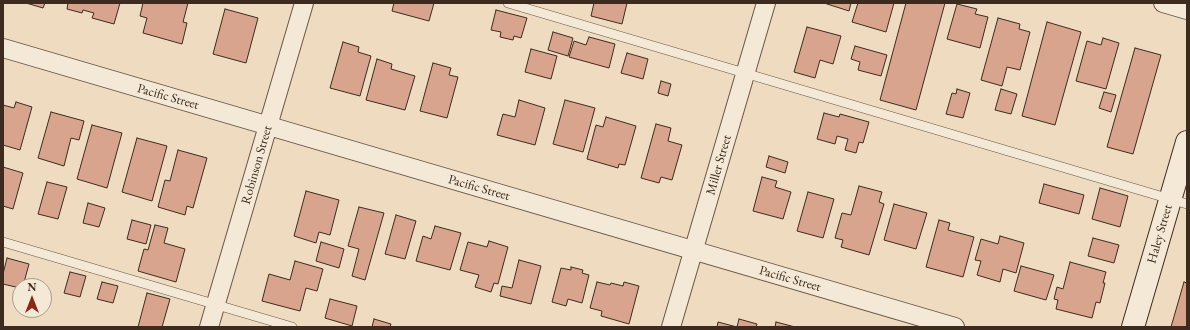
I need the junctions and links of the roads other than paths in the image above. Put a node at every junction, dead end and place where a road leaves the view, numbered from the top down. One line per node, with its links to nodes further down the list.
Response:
1 (304, 3): 8 (street, Robinson Street)
2 (508, 3): 7 (lane)
3 (766, 3): 7 (street, Miller Street)
4 (1163, 3): 5 (street)
5 (1187, 10)
6 (3, 48): 8 (street, Pacific Street)
7 (746, 73): 10 (lane); 12 (street, Miller Street)
8 (268, 126): 12 (street, Pacific Street); 13 (street, Robinson Street)
9 (1187, 142): 10 (main road, Haley Street)
10 (1179, 202): 18 (main road, Haley Street)
11 (3, 242): 13 (lane)
12 (694, 251): 16 (street, Miller Street); 17 (street, Pacific Street)
13 (216, 305): 14 (street, Robinson Street); 15 (lane)
14 (209, 327)
15 (292, 327)
16 (671, 327)
17 (955, 327)
18 (1133, 327)

